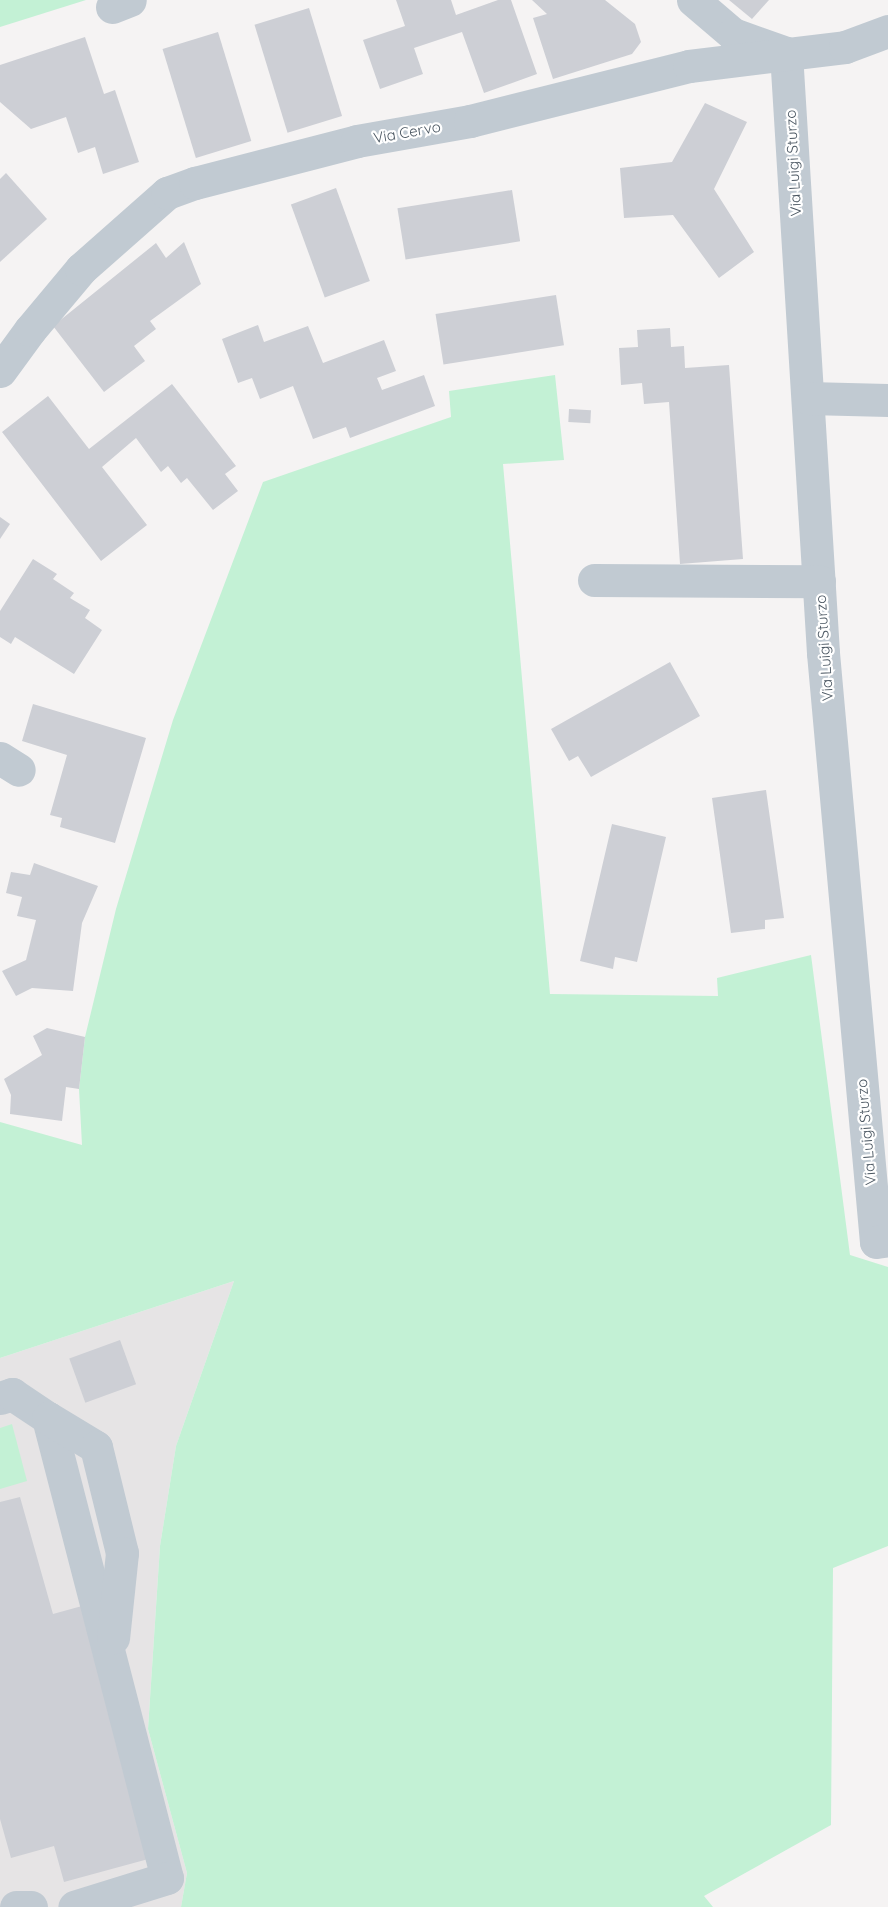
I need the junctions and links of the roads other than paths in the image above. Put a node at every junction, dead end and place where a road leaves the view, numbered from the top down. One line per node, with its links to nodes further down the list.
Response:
1 (693, 0): 3 (street)
2 (888, 31): 3 (street, Via Cervo)
3 (786, 53): 4 (street, Via Cervo); 5 (street, Via Luigi Sturzo)
4 (0, 371)
5 (808, 398): 6 (street); 8 (street, Via Luigi Sturzo)
6 (888, 400)
7 (594, 580): 8 (street)
8 (819, 581): 9 (street, Via Luigi Sturzo)
9 (882, 1241)
10 (0, 1398): 15 (street)
11 (0, 1895): 12 (street)
12 (3, 1907)
13 (15, 1907): 14 (street)
14 (31, 1907)
15 (74, 1907)

